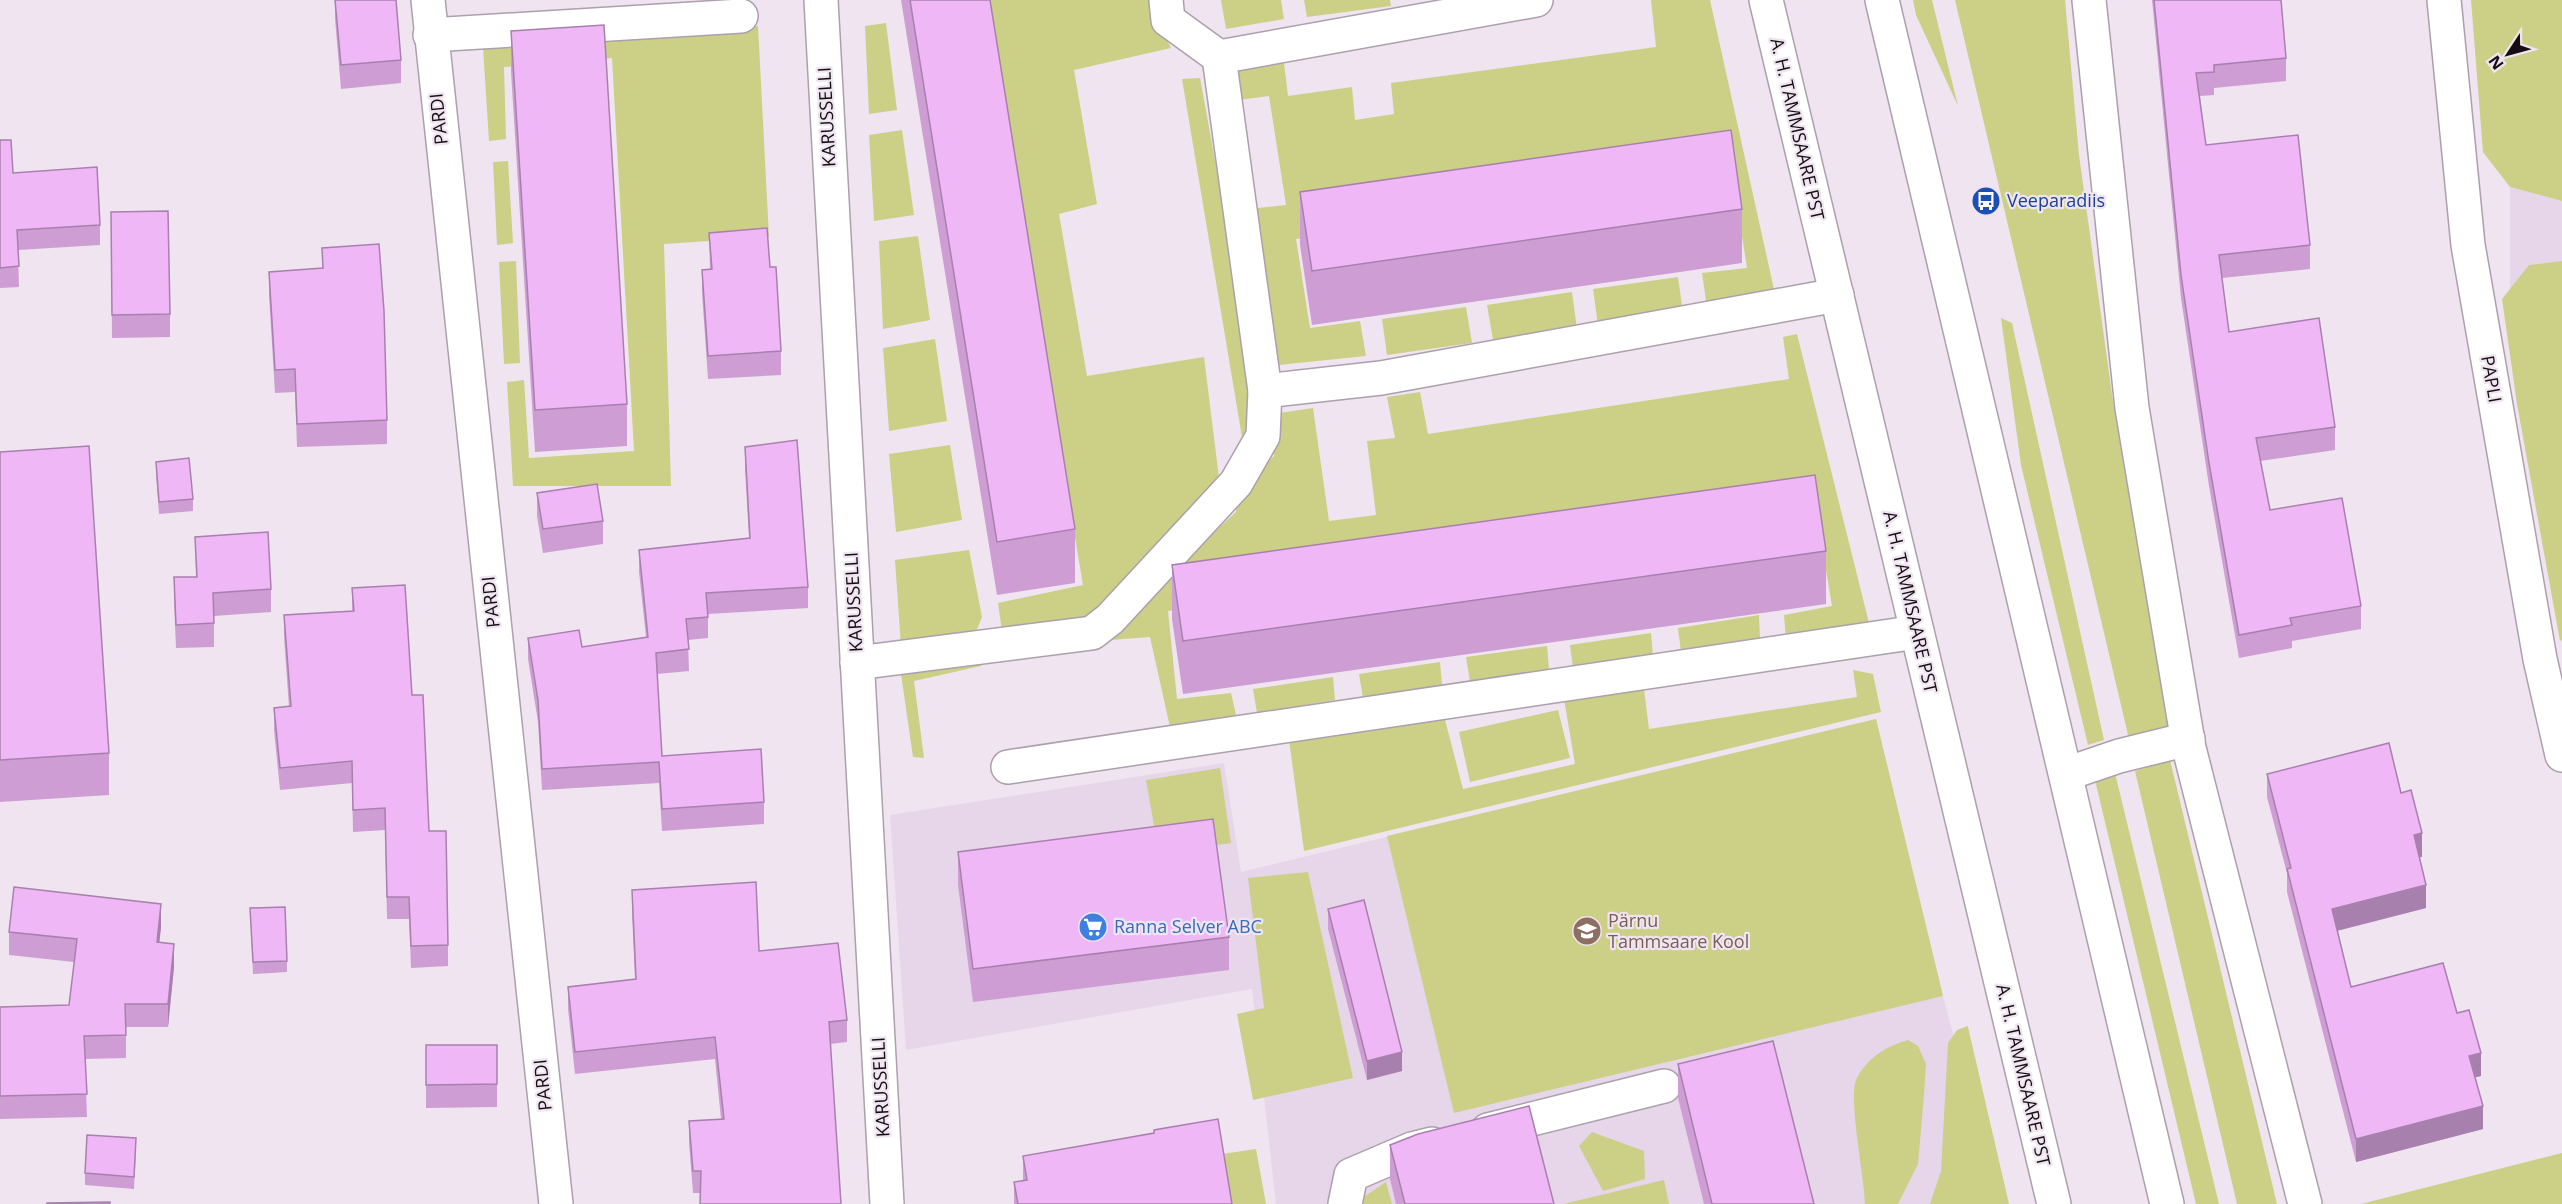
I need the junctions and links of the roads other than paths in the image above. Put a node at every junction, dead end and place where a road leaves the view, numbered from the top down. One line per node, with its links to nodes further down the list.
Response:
1 (428, 0): 10 (street, PARDI)
2 (821, 0): 15 (street, KARUSSELLI)
3 (1166, 0): 11 (street)
4 (1536, 0): 11 (street)
5 (1766, 0): 12 (street, A. H. TAMMSAARE PST)
6 (1882, 0): 19 (street)
7 (2089, 0): 16 (street)
8 (2444, 0): 17 (street, PAPLI)
9 (741, 16): 10 (street)
10 (430, 35): 21 (street, PARDI)
11 (1219, 57): 13 (street)
12 (1837, 295): 13 (street); 14 (street, A. H. TAMMSAARE PST)
13 (1265, 391): 15 (street)
14 (1917, 632): 18 (street); 24 (street, A. H. TAMMSAARE PST)
15 (857, 663): 22 (street, KARUSSELLI)
16 (2188, 740): 19 (street); 26 (street)
17 (2562, 755)
18 (1008, 767)
19 (2066, 774): 25 (street)
20 (1664, 1086): 23 (street)
21 (556, 1204)
22 (887, 1204)
23 (1345, 1204)
24 (2054, 1204)
25 (2167, 1204)
26 (2305, 1204)

